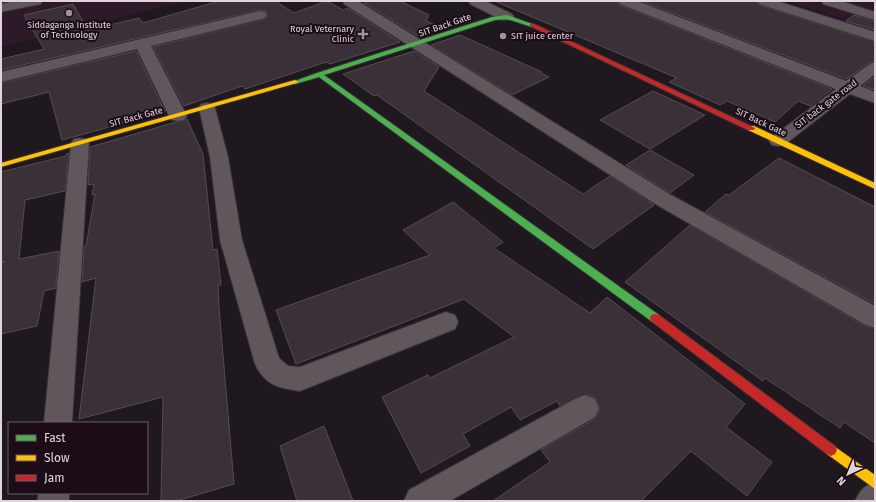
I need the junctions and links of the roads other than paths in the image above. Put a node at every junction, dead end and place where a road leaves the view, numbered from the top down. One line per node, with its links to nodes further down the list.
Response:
1 (36, 1): 8 (street)
2 (349, 1): 15 (street)
3 (476, 1): 9 (street)
4 (506, 1): 9 (street)
5 (625, 1): 19 (street)
6 (764, 1): 13 (street)
7 (828, 1): 11 (street)
8 (1, 8)
9 (489, 8): 12 (street)
10 (260, 15): 14 (street)
11 (875, 16)
12 (507, 17): 15 (street, SIT Back Gate); 23 (street, SIT Back Gate)
13 (875, 38)
14 (142, 43): 18 (street); 22 (street)
15 (419, 45): 17 (street, SIT Back Gate); 27 (street)
16 (875, 67): 19 (street, SIT back gate road)
17 (319, 74): 21 (street, SIT Back Gate); 31 (street)
18 (1, 77)
19 (848, 87): 20 (street); 23 (street, SIT back gate road)
20 (875, 98)
21 (207, 108): 22 (street, SIT Back Gate); 28 (street)
22 (178, 116): 24 (street, SIT Back Gate)
23 (778, 141): 26 (street, SIT Back Gate)
24 (80, 143): 25 (street, SIT Back Gate); 30 (street)
25 (1, 165)
26 (875, 186)
27 (875, 318)
28 (446, 322)
29 (585, 408): 33 (street)
30 (58, 422)
31 (875, 483)
32 (875, 497): 34 (street)
33 (420, 501)
34 (871, 501)

